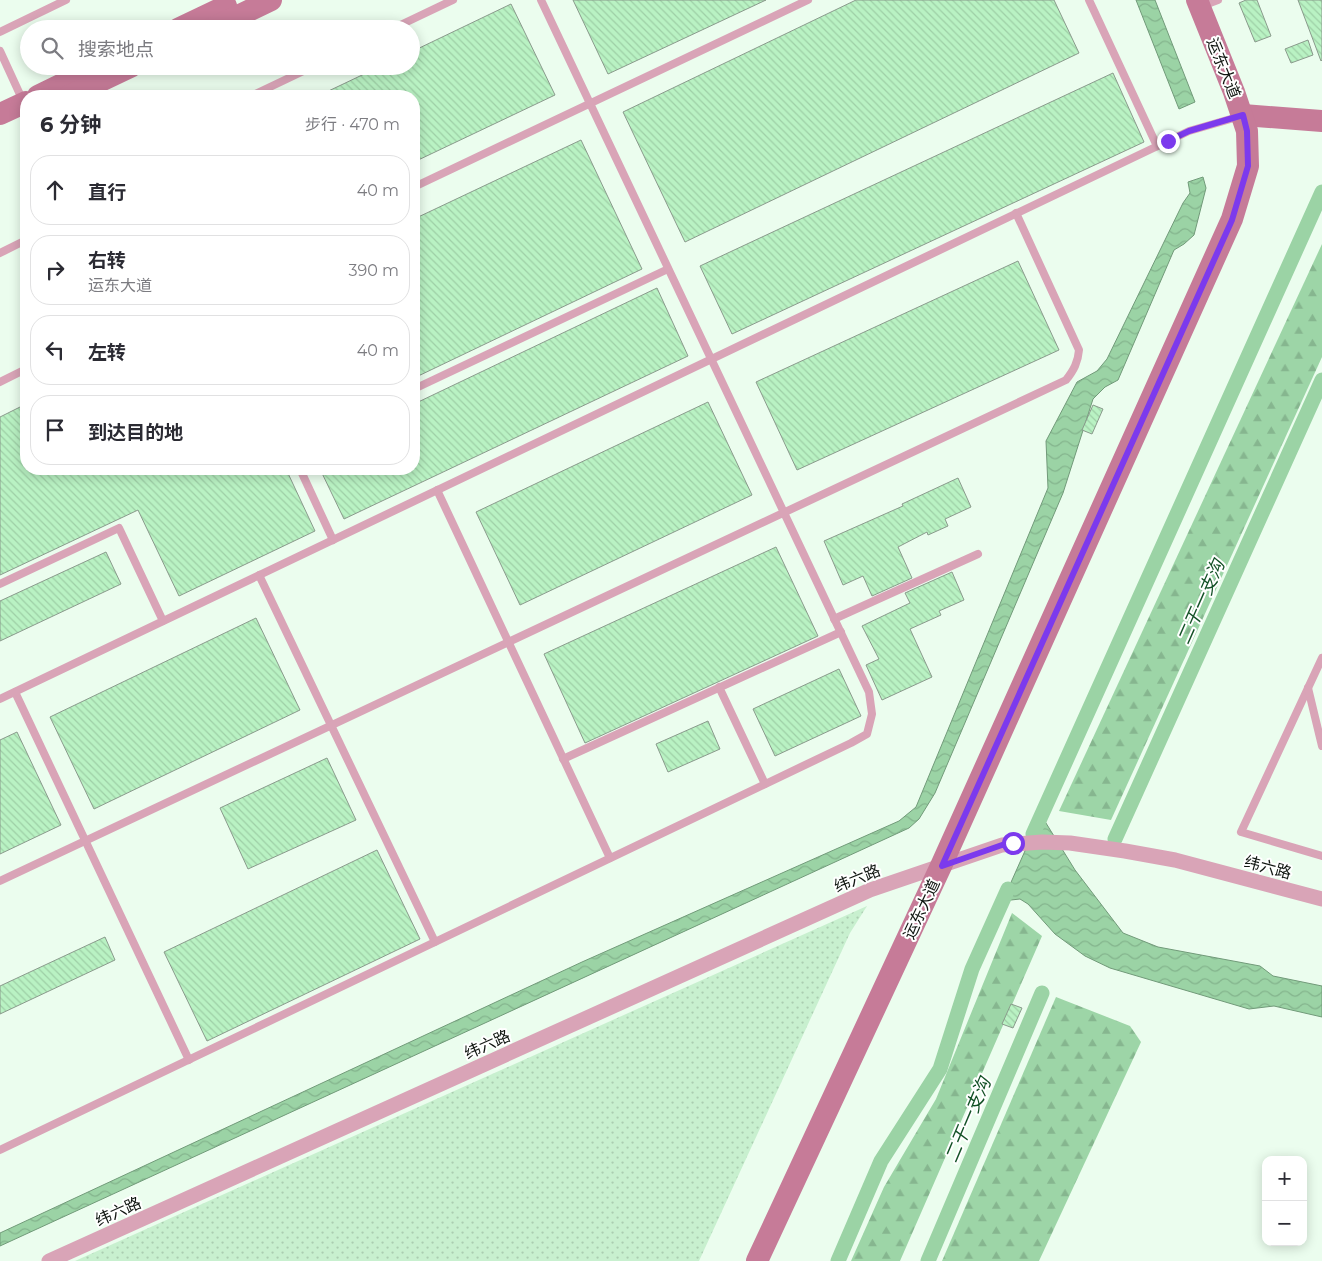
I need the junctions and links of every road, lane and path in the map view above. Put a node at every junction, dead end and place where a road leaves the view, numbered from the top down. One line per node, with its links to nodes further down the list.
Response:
1 (66, 0): 9 (lane)
2 (238, 0): 10 (street)
3 (271, 0): 11 (street)
4 (453, 0): 12 (lane)
5 (541, 0): 23 (lane)
6 (808, 0): 23 (lane)
7 (1089, 0): 30 (lane)
8 (1205, 2): 27 (street, 运东大道)
9 (25, 20)
10 (197, 20)
11 (230, 20)
12 (411, 20)
13 (20, 22): 14 (lane)
14 (0, 32)
15 (0, 51): 19 (lane)
16 (83, 75): 20 (street)
17 (113, 75): 21 (street)
18 (295, 75): 22 (lane)
19 (20, 90)
20 (56, 90)
21 (82, 90)
22 (264, 90)
23 (590, 104): 31 (lane); 35 (lane)
24 (20, 108): 26 (street)
25 (20, 112): 29 (street)
26 (0, 114)
27 (1243, 115): 28 (street); 30 (lane); 64 (street, 运东大道)
28 (1318, 121)
29 (0, 129)
30 (1157, 146): 32 (lane)
31 (420, 184)
32 (1016, 213): 36 (lane); 42 (lane)
33 (20, 243): 34 (lane)
34 (0, 252)
35 (668, 269): 36 (lane); 39 (lane)
36 (711, 359): 41 (lane); 42 (lane)
37 (20, 372): 38 (lane)
38 (0, 382)
39 (420, 386)
40 (303, 475): 43 (lane)
41 (437, 490): 43 (lane); 50 (lane)
42 (783, 512): 47 (lane); 50 (lane)
43 (333, 540): 45 (lane)
44 (978, 554): 47 (lane)
45 (259, 575): 48 (lane); 57 (lane)
46 (0, 584): 48 (lane)
47 (834, 619): 49 (lane)
48 (163, 621): 54 (lane)
49 (841, 632): 52 (lane); 60 (lane)
50 (507, 641): 57 (lane); 59 (lane)
51 (1322, 658): 53 (lane)
52 (719, 687): 59 (lane); 60 (lane)
53 (1308, 688): 56 (lane); 62 (lane)
54 (15, 692): 55 (lane); 61 (lane)
55 (0, 699)
56 (1318, 715): 58 (lane)
57 (331, 724): 61 (lane); 67 (lane)
58 (1322, 746)
59 (563, 759): 63 (lane)
60 (765, 784): 63 (lane)
61 (86, 840): 65 (lane); 68 (lane)
62 (1322, 856)
63 (610, 858): 67 (lane)
64 (942, 866): 66 (street, 纬六路); 70 (street, 纬六路); 71 (street, 运东大道)
65 (0, 881)
66 (1322, 899)
67 (435, 942): 68 (lane)
68 (189, 1060): 69 (lane)
69 (0, 1150)
70 (50, 1261)
71 (757, 1261)

